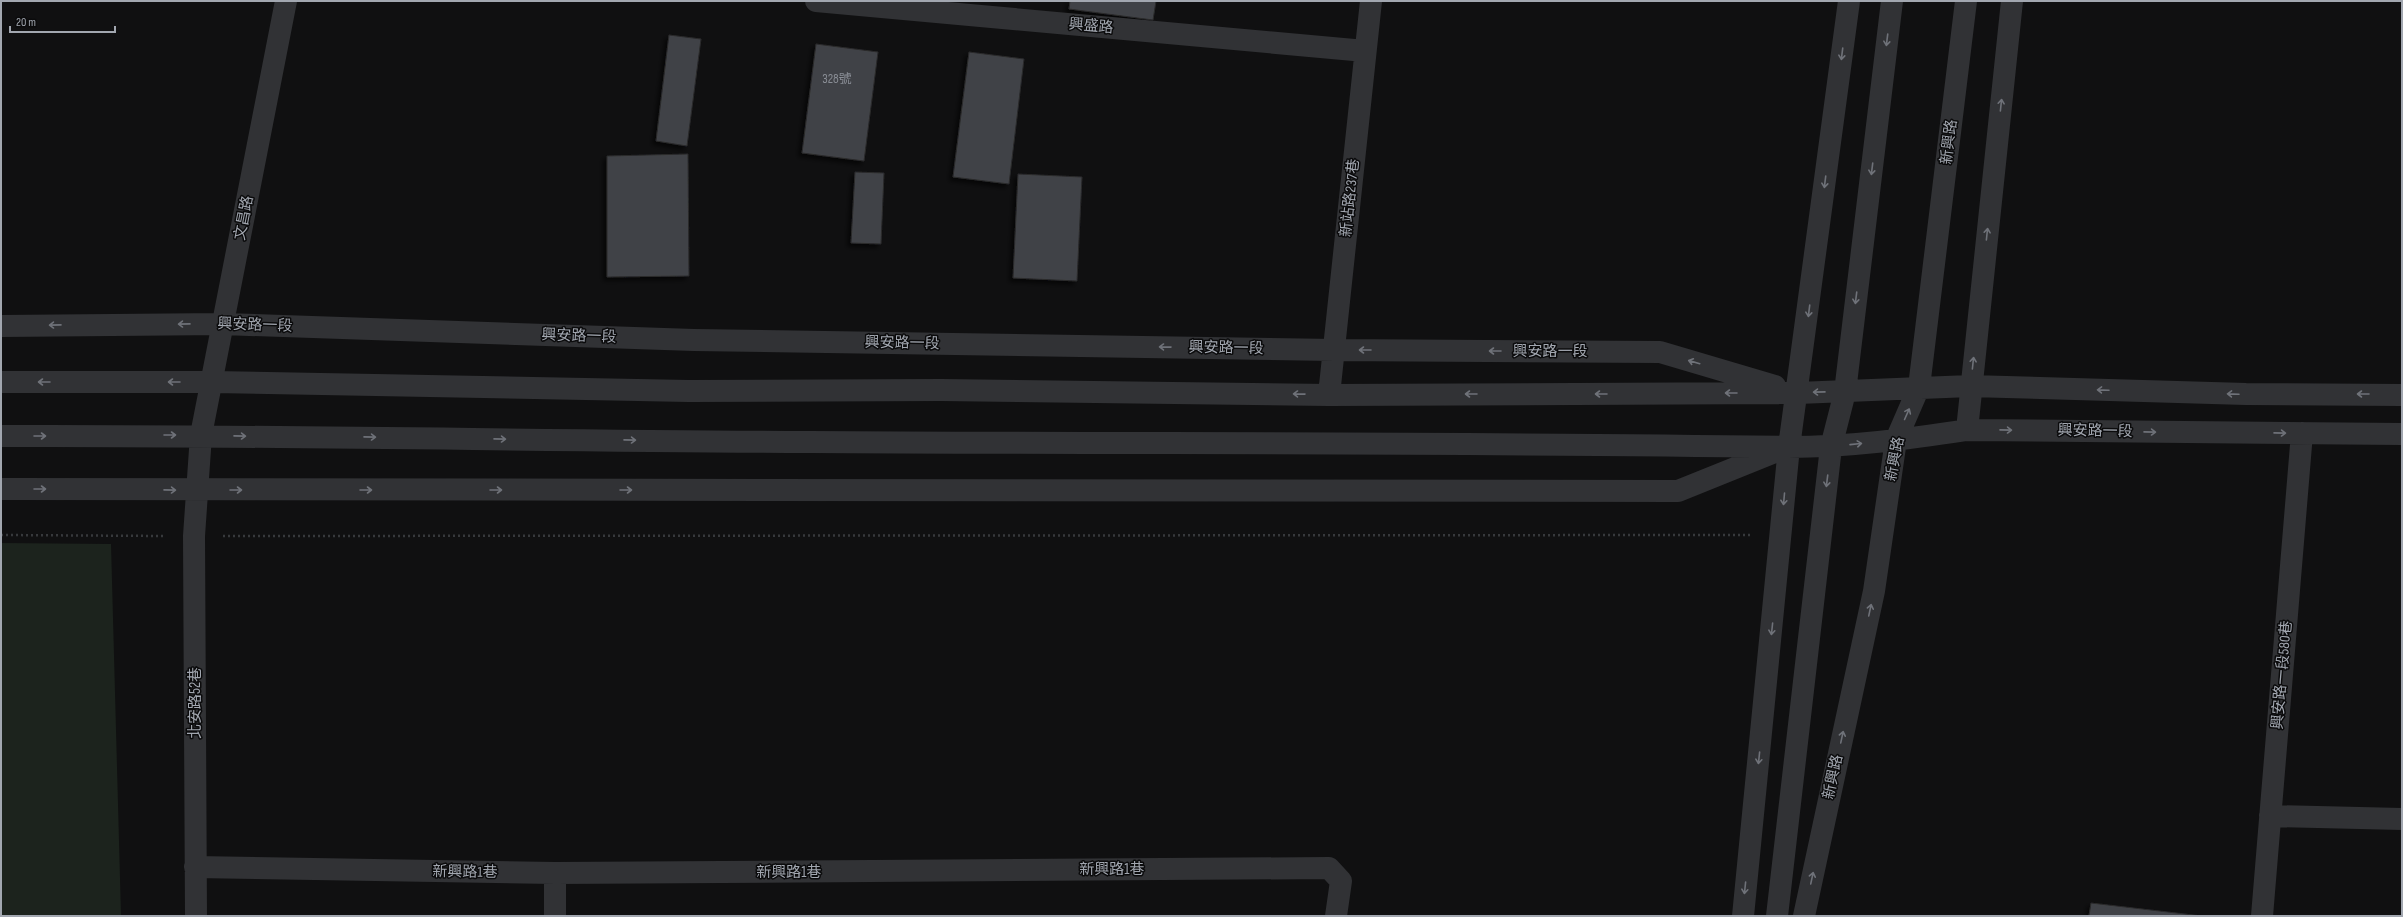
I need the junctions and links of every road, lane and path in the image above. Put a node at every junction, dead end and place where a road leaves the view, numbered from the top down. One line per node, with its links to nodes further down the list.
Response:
1 (286, 1): 9 (street, 文昌路)
2 (816, 1): 8 (street, 興盛路)
3 (1371, 1): 8 (street, 新站路237巷)
4 (1849, 1): 17 (street, one-way to 17)
5 (1892, 1): 16 (street, one-way to 16)
6 (1966, 1): 15 (street, 新興路)
7 (2012, 1): 14 (street, one-way to 7)
8 (1365, 51): 11 (street, 新站路237巷)
9 (224, 324): 10 (street, 興安路一段, one-way to 10); 11 (street, 興安路一段, one-way to 9); 13 (street, 文昌路)
10 (1, 326)
11 (1334, 350): 17 (street, 興安路一段, one-way to 11); 18 (street, 新站路237巷)
12 (1, 382): 13 (street, 興安路一段, one-way to 12)
13 (213, 382): 18 (street, 興安路一段, one-way to 13); 23 (street, 文昌路)
14 (1970, 386): 15 (street, 興安路一段); 19 (street, 興安路一段, one-way to 14); 20 (street)
15 (1920, 387): 16 (street, 興安路一段); 25 (street, 新興路, one-way to 15)
16 (1845, 392): 17 (street, 興安路一段, one-way to 17); 27 (street)
17 (1798, 393): 18 (street, 興安路一段, one-way to 18); 26 (street)
18 (1330, 395)
19 (2402, 395)
20 (1967, 430): 21 (street, 興安路一段, one-way to 21); 25 (street, 興安路一段)
21 (2302, 433): 22 (street, 興安路一段); 33 (street, 興安路一段580巷)
22 (2402, 434)
23 (201, 435): 24 (street, 興安路一段, one-way to 23); 26 (street, 興安路一段, one-way to 26); 29 (street, 文昌路)
24 (1, 436)
25 (1896, 440): 27 (street, 興安路一段, one-way to 25); 42 (street, 新興路, one-way to 25)
26 (1789, 447): 27 (street, 興安路一段); 29 (street, 興安路一段, one-way to 26); 31 (street, one-way to 31)
27 (1831, 447): 41 (street, one-way to 41)
28 (1, 489): 29 (street, 興安路一段, one-way to 29)
29 (197, 490): 32 (street, 北安路52巷)
30 (1, 535): 32 (path)
31 (1781, 535): 32 (path); 40 (street, one-way to 40)
32 (194, 536): 35 (street, 北安路52巷)
33 (2270, 816): 34 (street); 43 (street, 興安路一段580巷)
34 (2402, 818)
35 (195, 867): 36 (street, 新興路1巷); 37 (street, 北安路52巷)
36 (555, 873): 38 (street); 39 (street, 新興路1巷)
37 (196, 916)
38 (554, 916)
39 (1336, 916)
40 (1743, 916)
41 (1777, 916)
42 (1804, 916)
43 (2262, 916)

